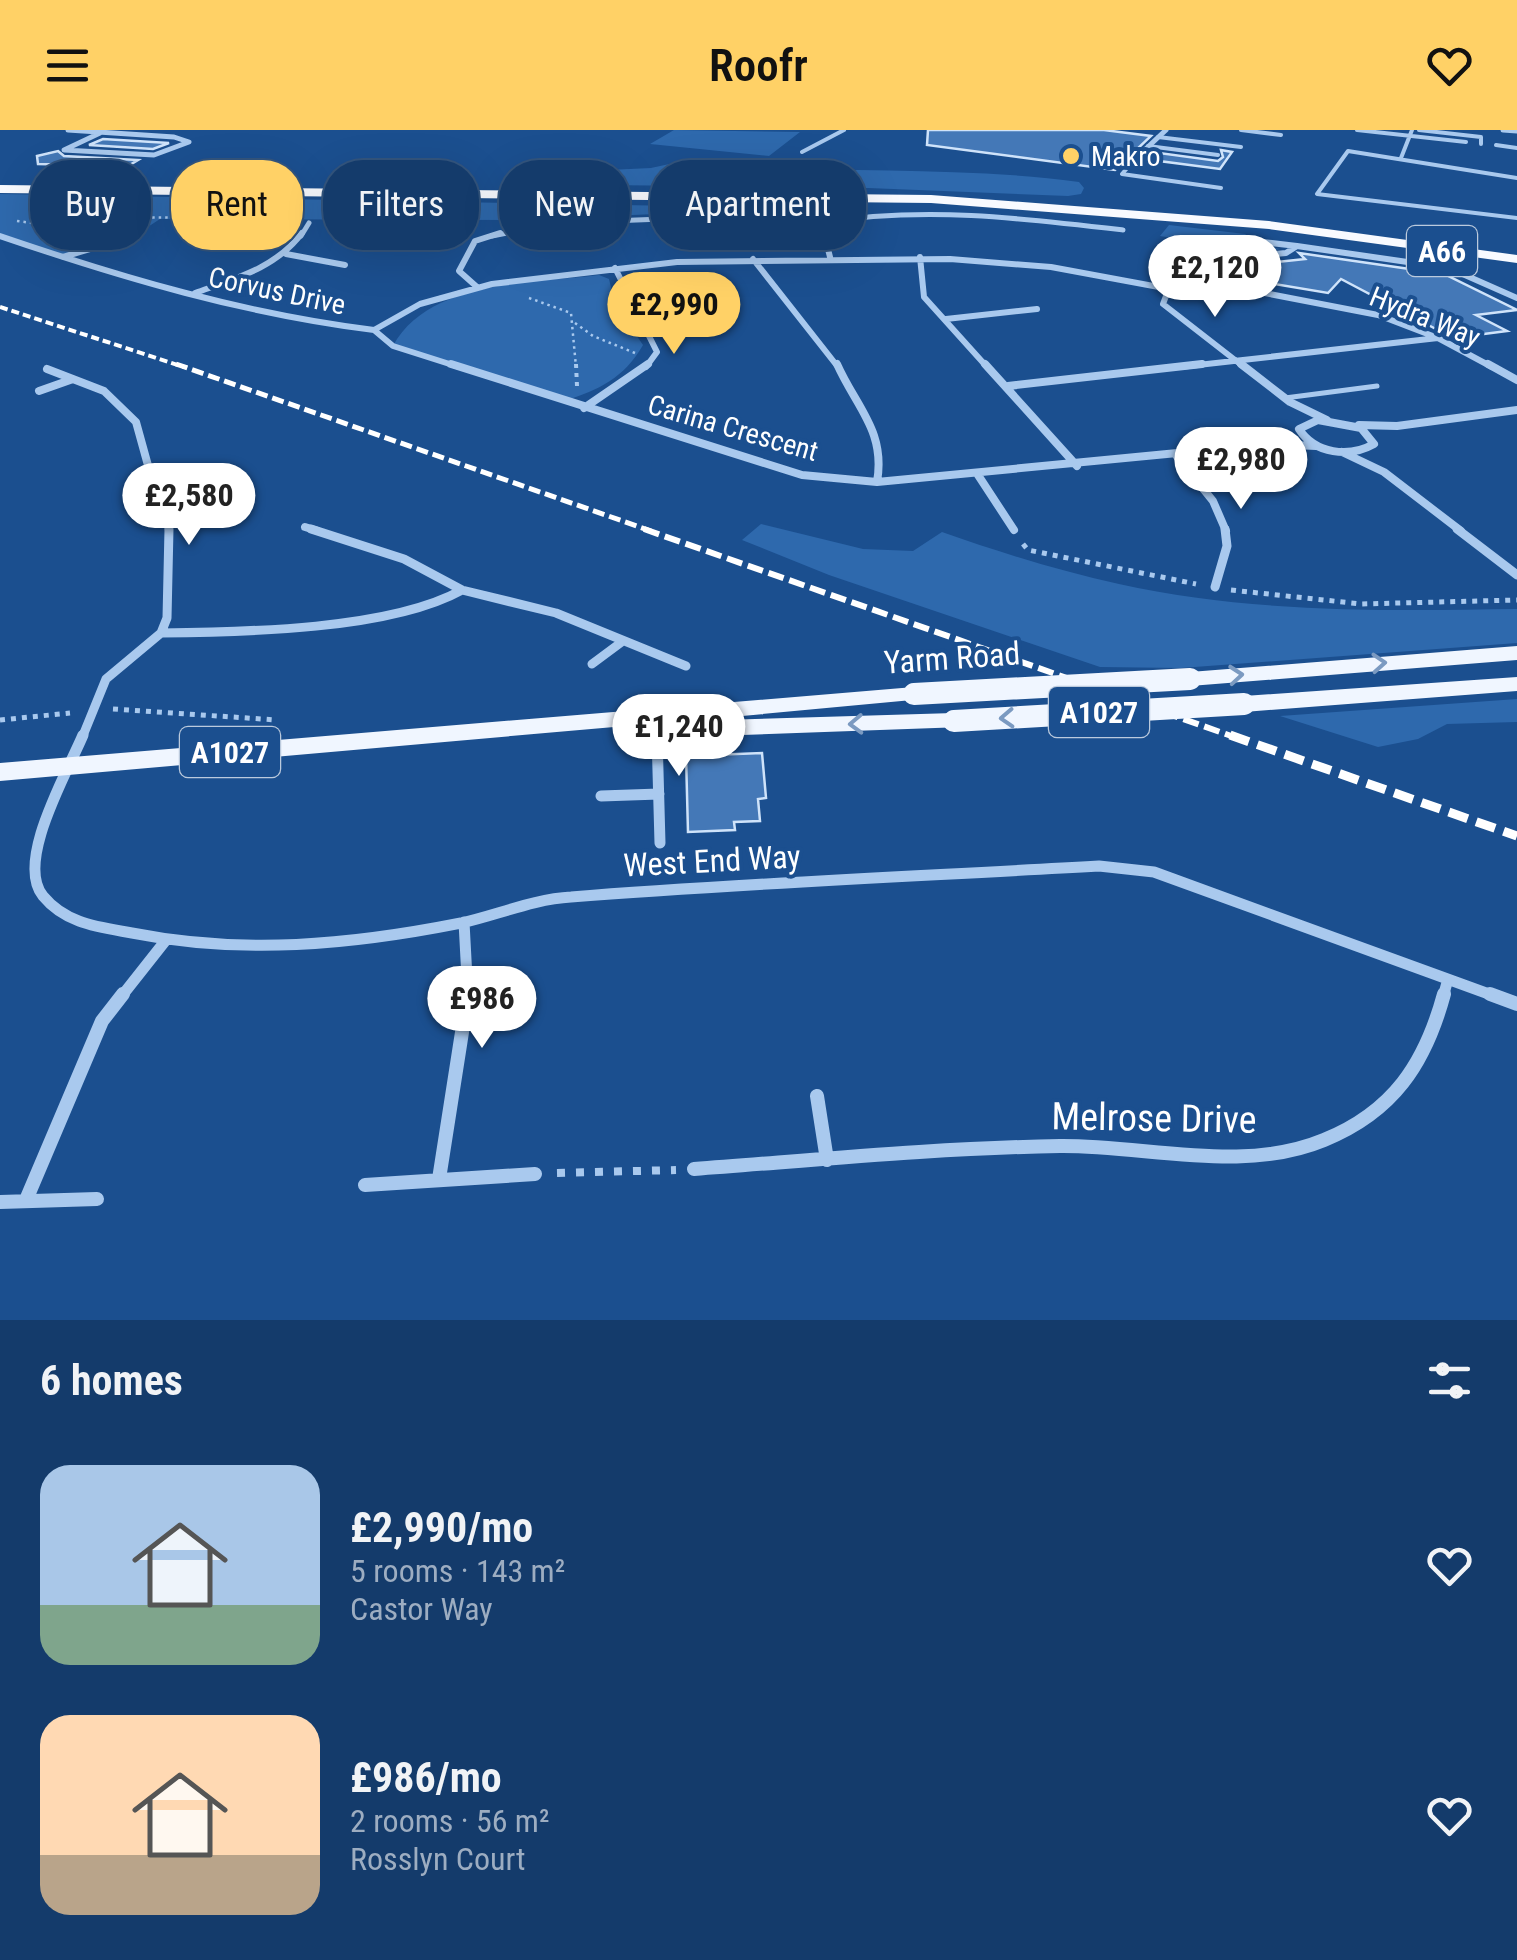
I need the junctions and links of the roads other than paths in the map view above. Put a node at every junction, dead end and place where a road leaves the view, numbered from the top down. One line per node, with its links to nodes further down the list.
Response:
1 (68, 130): 9 (street)
2 (844, 130): 18 (lane)
3 (1166, 130): 11 (street)
4 (1241, 130): 10 (lane)
5 (1357, 130): 7 (lane)
6 (1503, 130): 8 (street)
7 (1414, 132): 12 (lane); 13 (lane); 20 (lane)
8 (1517, 132)
9 (100, 133): 9 (street)
10 (1281, 134)
11 (1158, 138): 15 (street); 16 (lane)
12 (1466, 142)
13 (1481, 144)
14 (1496, 145): 17 (lane)
15 (1148, 146): 19 (lane); 21 (street)
16 (1241, 148)
17 (1517, 148)
18 (802, 152)
19 (1218, 155)
20 (1402, 158): 22 (lane); 25 (lane)
21 (1135, 159): 24 (lane)
22 (1517, 178)
23 (0, 186): 32 (highway, A66); 39 (highway, A66)
24 (1222, 188)
25 (1517, 218)
26 (309, 221): 34 (street)
27 (650, 224): 43 (street)
28 (1123, 230): 35 (street)
29 (0, 236): 37 (street, Corvus Drive)
30 (1254, 241): 31 (street)
31 (1297, 246): 42 (street); 46 (street)
32 (1517, 249)
33 (88, 250): 37 (street)
34 (286, 254): 40 (street); 45 (street)
35 (830, 257): 36 (street); 38 (street)
36 (920, 257): 44 (street); 48 (street)
37 (62, 258): 45 (street, Corvus Drive)
38 (754, 259): 41 (street); 78 (street)
39 (1517, 262)
40 (344, 265)
41 (615, 268): 43 (street); 59 (street)
42 (1197, 280): 44 (street); 50 (street, Hydra Way)
43 (477, 287): 49 (street)
44 (1175, 290): 51 (street)
45 (193, 294): 49 (street, Corvus Drive)
46 (1517, 298)
47 (1037, 310): 48 (street)
48 (946, 320): 55 (street)
49 (374, 330): 59 (street, Carina Crescent)
50 (1438, 338): 51 (street); 54 (street, Hydra Way)
51 (1239, 361): 55 (street); 58 (street)
52 (48, 369): 53 (street)
53 (72, 379): 57 (street); 79 (street)
54 (1517, 380)
55 (1008, 386): 74 (street)
56 (1377, 386): 58 (lane)
57 (39, 391)
58 (1288, 400): 63 (street); 64 (street)
59 (584, 408): 78 (street, Carina Crescent)
60 (1517, 410): 61 (street)
61 (1504, 412): 62 (street); 66 (street)
62 (1517, 419)
63 (1328, 420): 64 (street); 65 (street)
64 (1304, 424): 67 (street)
65 (1354, 425): 66 (street); 68 (street)
66 (1397, 426): 68 (street)
67 (1299, 433): 69 (street, Carina Crescent); 70 (street)
68 (1372, 436): 71 (street)
69 (1272, 444): 70 (street, Carina Crescent); 73 (street, Carina Crescent)
70 (1316, 446): 72 (street)
71 (1366, 450): 72 (street); 75 (street)
72 (1342, 452): 75 (street)
73 (1175, 454): 74 (street, Carina Crescent); 83 (street)
74 (1077, 466): 76 (street, Carina Crescent)
75 (1384, 472): 82 (street)
76 (978, 476): 78 (street, Carina Crescent); 81 (street)
77 (203, 480): 79 (street)
78 (877, 482)
79 (163, 489): 85 (street)
80 (305, 527): 84 (street)
81 (1014, 530)
82 (1517, 575)
83 (1215, 587)
84 (462, 590): 85 (street); 86 (street)
85 (161, 633): 92 (street, West End Way)
86 (623, 640): 88 (street); 89 (street)
87 (1517, 652): 91 (main road, Yarm Road / A1027, one-way to 87, bridge)
88 (592, 664)
89 (686, 666)
90 (1517, 684): 91 (main road, Yarm Road / A1027, one-way to 91, bridge)
91 (658, 723): 92 (main road, Yarm Road / A1027); 94 (street)
92 (68, 766): 93 (main road, Yarm Road / A1027); 98 (street, West End Way)
93 (0, 772)
94 (659, 794): 95 (street); 96 (street)
95 (600, 796)
96 (660, 843)
97 (464, 922): 98 (street, West End Way); 99 (street, West End Way); 105 (street)
98 (166, 940): 108 (street)
99 (1448, 979): 100 (street, West End Way); 102 (street, Melrose Drive)
100 (1517, 1004)
101 (817, 1096): 102 (street)
102 (826, 1160): 103 (street, Melrose Drive)
103 (694, 1169)
104 (535, 1174): 105 (street)
105 (440, 1179): 106 (street)
106 (366, 1185)
107 (97, 1199): 108 (street)
108 (26, 1200): 109 (street)
109 (0, 1202)

